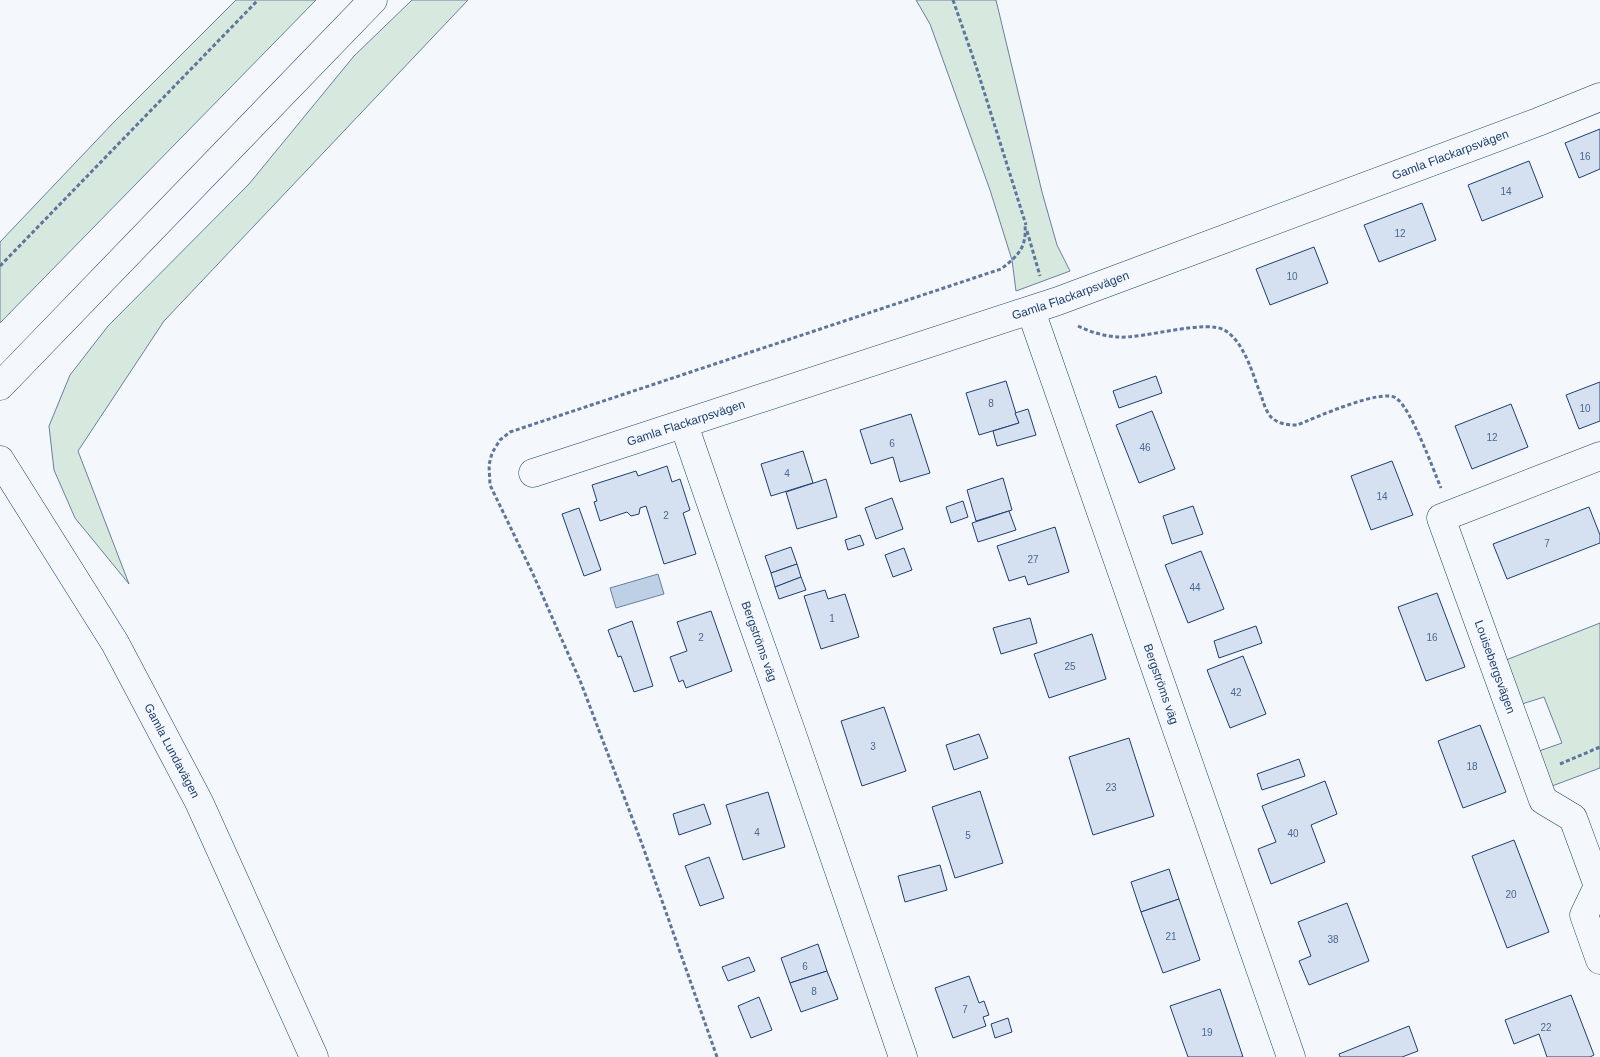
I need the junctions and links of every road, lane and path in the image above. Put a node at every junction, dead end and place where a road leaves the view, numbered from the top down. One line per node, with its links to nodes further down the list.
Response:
1 (258, 0): 6 (path)
2 (373, 0): 8 (street)
3 (953, 0): 5 (path)
4 (1600, 97): 7 (street, Gamla Flackarpsvägen)
5 (1026, 225): 7 (path); 18 (path)
6 (0, 266)
7 (1046, 305): 9 (street, Gamla Flackarpsvägen); 13 (path); 20 (street, Bergströms väg)
8 (0, 386)
9 (684, 424): 12 (street, Gamla Flackarpsvägen); 19 (street, Bergströms väg)
10 (1600, 456): 13 (street)
11 (0, 460): 17 (street, Gamla Lundavägen)
12 (533, 473)
13 (1452, 514): 15 (street, Louisebergsvägen)
14 (1600, 747): 15 (path)
15 (1534, 775): 16 (street, Louisebergsvägen)
16 (1600, 960)
17 (314, 1057)
18 (718, 1057)
19 (903, 1057)
20 (1290, 1057)

